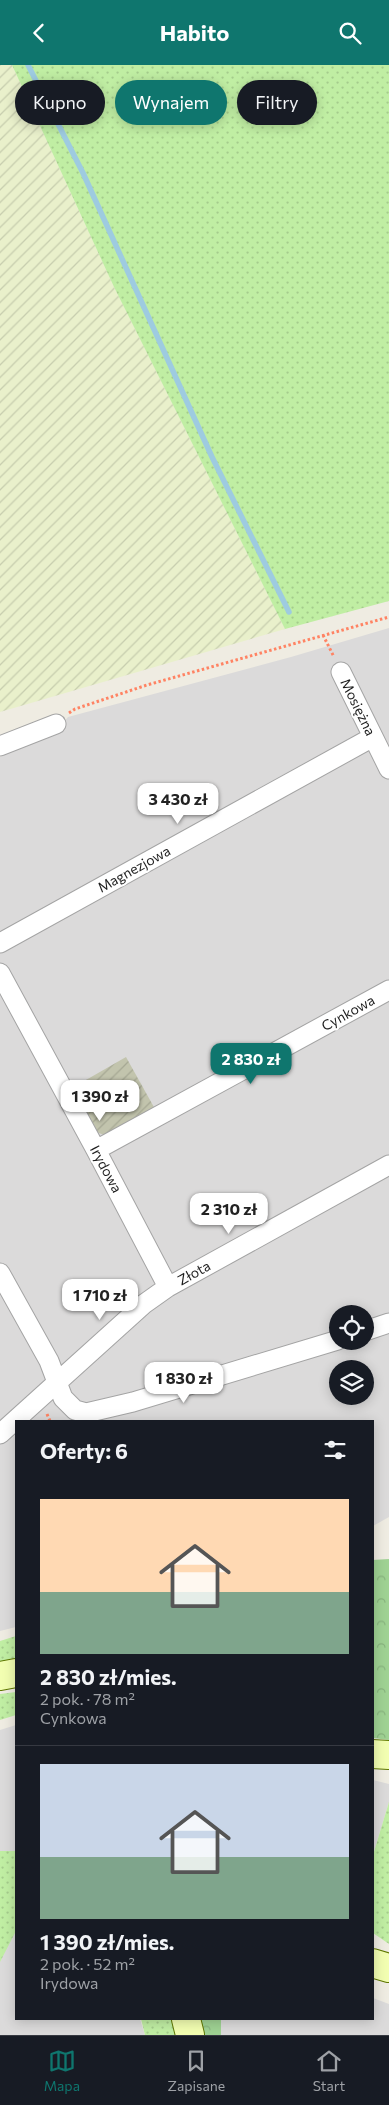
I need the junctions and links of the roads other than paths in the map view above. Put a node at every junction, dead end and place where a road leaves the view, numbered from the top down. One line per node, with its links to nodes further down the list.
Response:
1 (341, 672): 3 (street, Mosiężna)
2 (56, 724): 4 (street)
3 (372, 737): 5 (street, Mosiężna); 6 (street, Magnezjowa)
4 (0, 746)
5 (389, 769)
6 (0, 943)
7 (0, 973): 9 (street, Irydowa)
8 (389, 991): 9 (street, Cynkowa)
9 (96, 1150): 12 (street, Irydowa)
10 (389, 1165): 12 (street, Złota)
11 (0, 1273): 16 (street)
12 (168, 1287): 16 (street, Złota)
13 (389, 1323): 14 (street)
14 (374, 1328)
15 (329, 1343): 16 (street)
16 (57, 1384): 17 (street, Złota)
17 (16, 1420)
18 (15, 1421): 19 (street, Złota)
19 (0, 1434)
20 (15, 1673): 21 (street)
21 (0, 1675)
22 (374, 1754): 23 (street)
23 (389, 1755)
24 (374, 1964): 25 (street)
25 (389, 1968)
26 (186, 2020): 27 (street)
27 (190, 2035)

